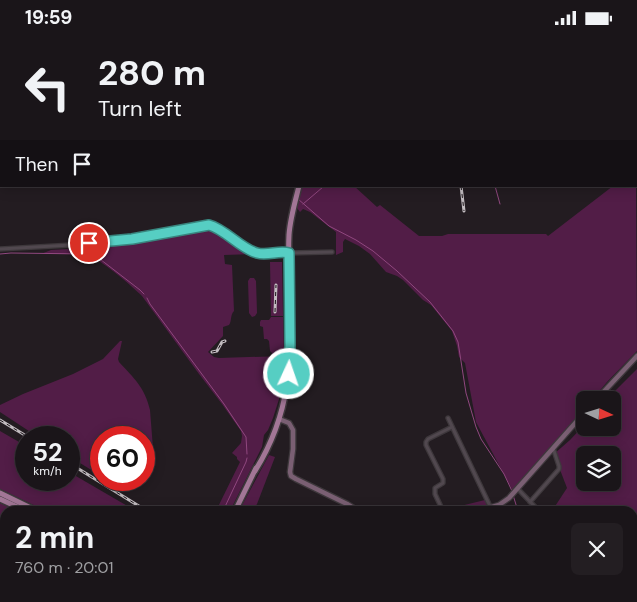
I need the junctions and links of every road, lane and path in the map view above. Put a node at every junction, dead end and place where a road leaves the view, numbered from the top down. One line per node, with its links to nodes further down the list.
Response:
1 (299, 187): 4 (main road)
2 (0, 249): 4 (street)
3 (332, 252): 4 (street)
4 (285, 253): 8 (main road)
5 (637, 356): 6 (street)
6 (604, 391)
7 (448, 418): 10 (street)
8 (279, 419): 18 (main road); 19 (street)
9 (576, 422): 11 (street)
10 (452, 427): 20 (street); 21 (street)
11 (553, 448): 13 (street); 15 (street)
12 (0, 493): 17 (main road)
13 (515, 493): 15 (street); 22 (street)
14 (0, 499): 16 (main road)
15 (530, 502): 23 (street)
16 (15, 506)
17 (27, 506)
18 (238, 506)
19 (350, 506)
20 (441, 506)
21 (492, 506)
22 (498, 506)
23 (534, 506)

